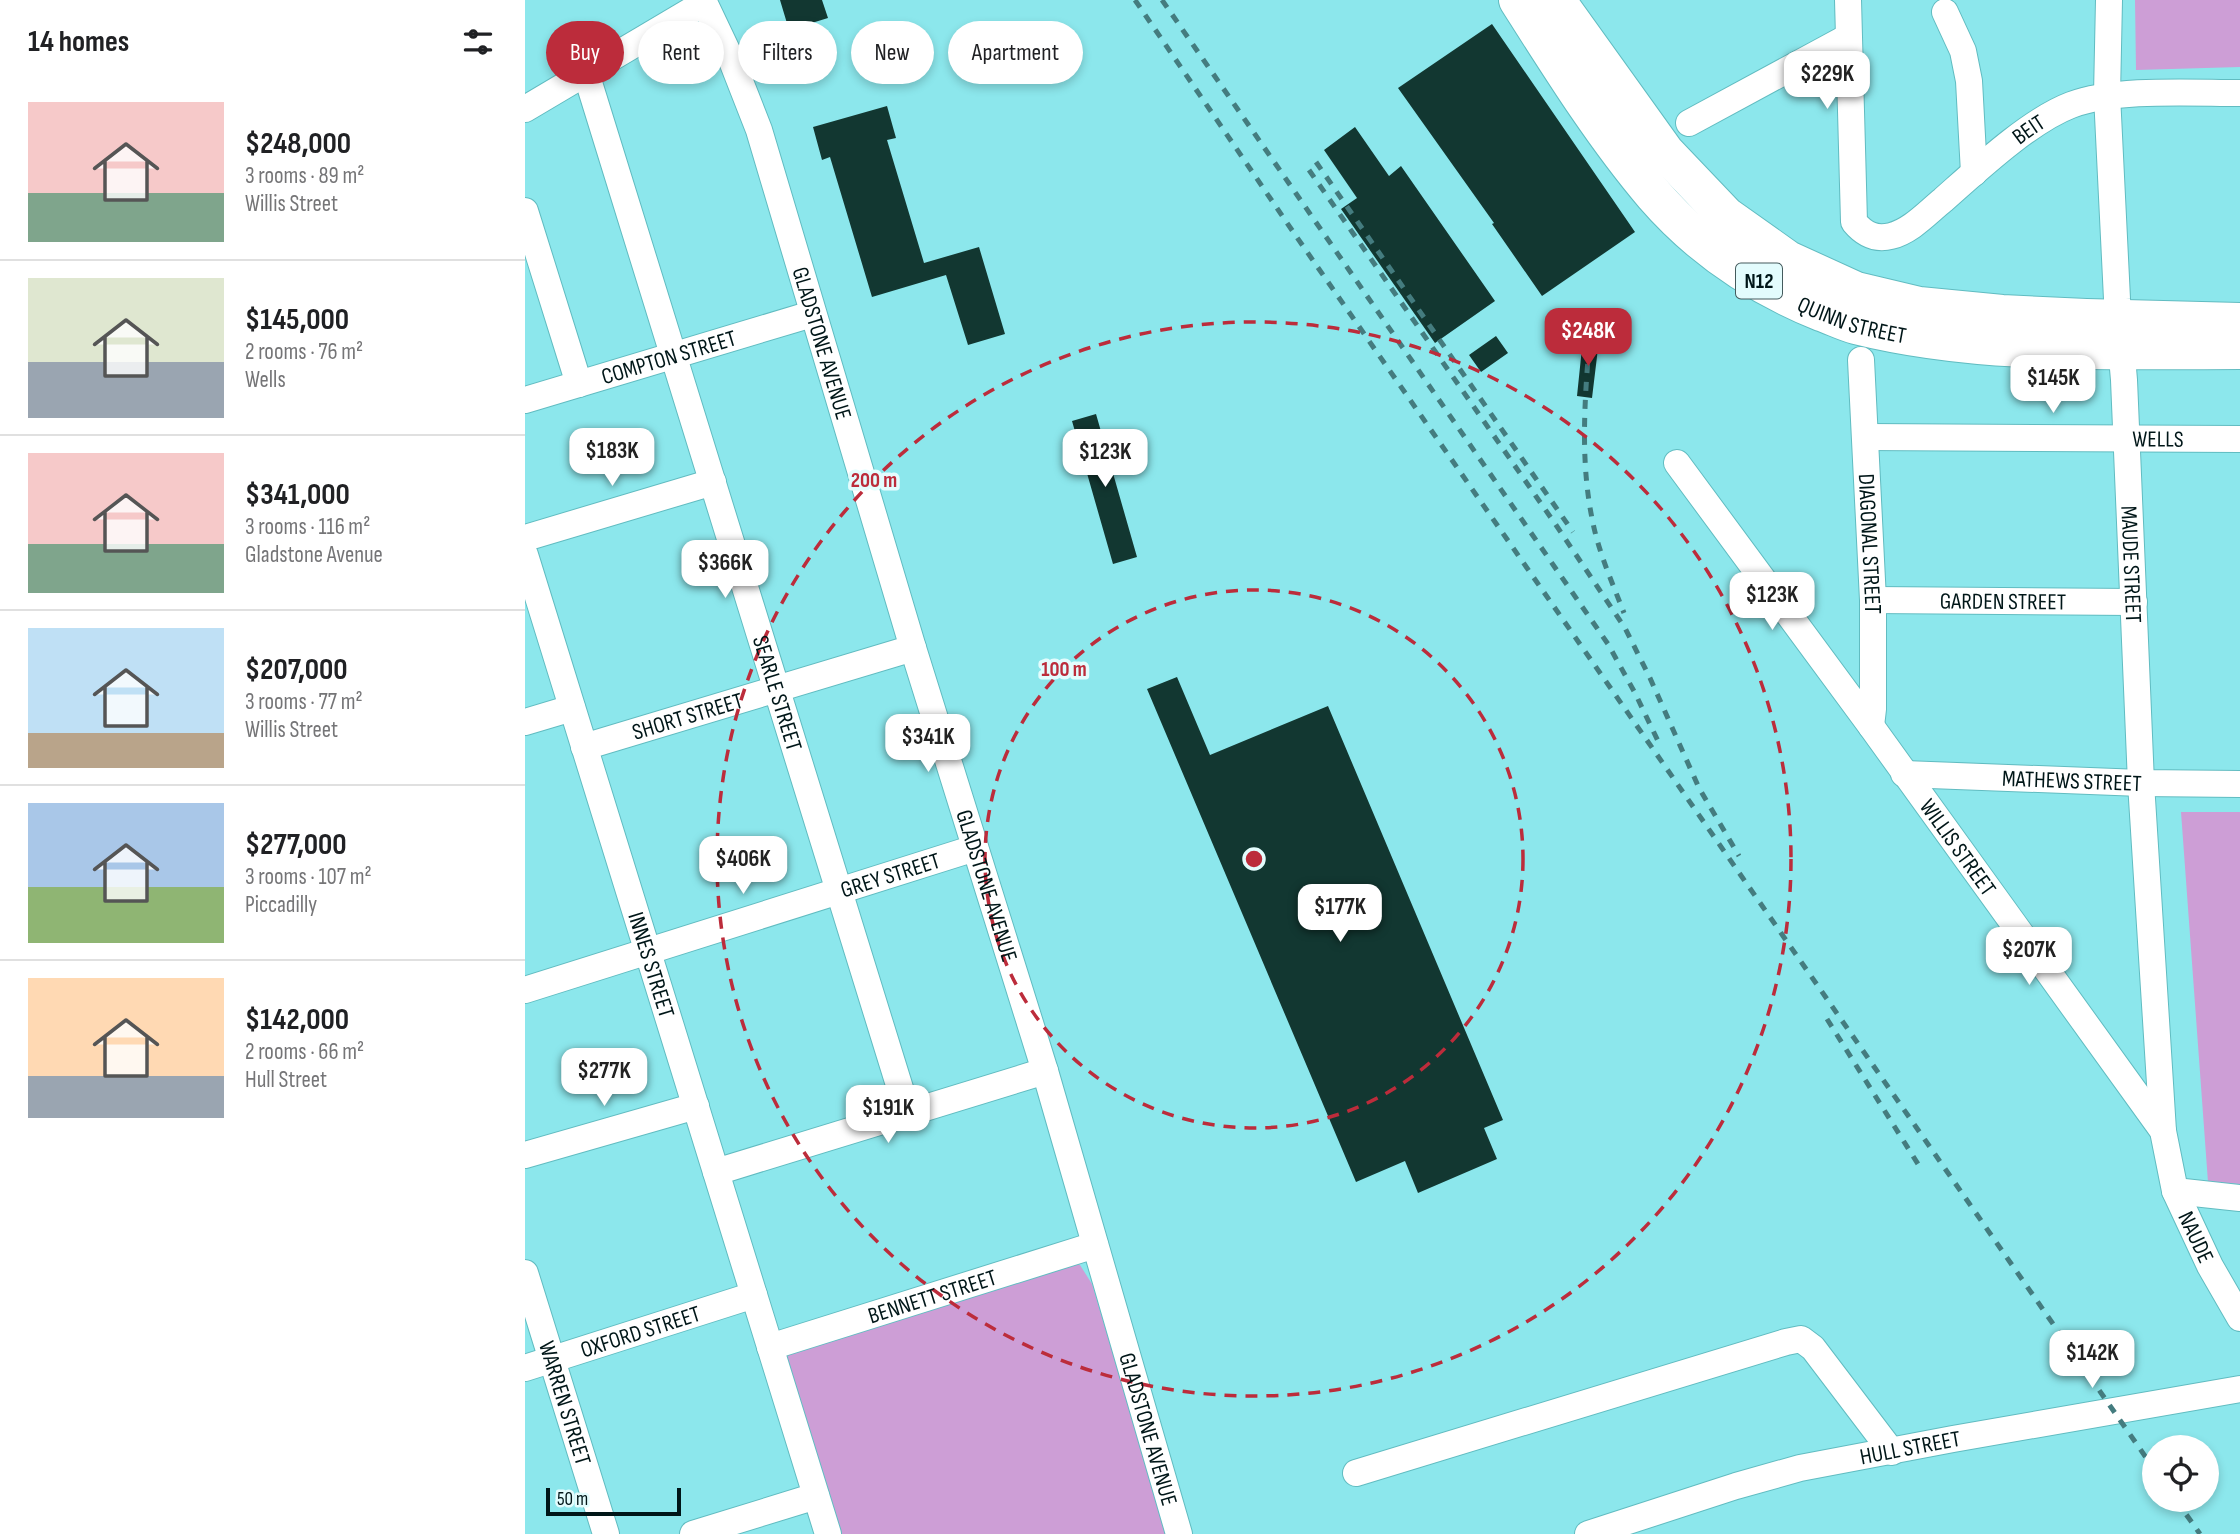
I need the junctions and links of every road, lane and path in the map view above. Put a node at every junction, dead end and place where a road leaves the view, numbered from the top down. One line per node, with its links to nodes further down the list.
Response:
1 (1518, 0): 19 (highway, QUINN STREET / N12)
2 (1556, 0): 19 (highway, QUINN STREET / N12)
3 (1848, 0): 7 (street)
4 (2109, 0): 12 (street, MAUDE STREET)
5 (703, 1): 8 (street); 17 (street, GLADSTONE AVENUE)
6 (1945, 12): 15 (street)
7 (1848, 37): 14 (street); 15 (street, BEIT)
8 (624, 50)
9 (567, 84): 13 (street)
10 (589, 84): 21 (street, SEARLE STREET)
11 (2240, 93): 12 (street, BEIT)
12 (2107, 95): 15 (street, BEIT); 19 (street, MAUDE STREET)
13 (525, 109)
14 (1689, 123)
15 (1974, 173)
16 (525, 211): 23 (street)
17 (813, 314): 21 (street, COMPTON STREET); 34 (street, GLADSTONE AVENUE)
18 (2240, 322): 19 (highway, QUINN STREET / N12)
19 (2120, 335): 20 (highway, QUINN STREET / N12); 26 (street, MAUDE STREET)
20 (2240, 351)
21 (674, 356): 23 (street, COMPTON STREET); 29 (street, SEARLE STREET)
22 (1861, 360): 25 (street, DIAGONAL STREET)
23 (579, 384): 24 (street, COMPTON STREET)
24 (525, 400)
25 (1866, 437): 26 (street, WELLS); 32 (street, DIAGONAL STREET)
26 (2127, 439): 27 (street, WELLS); 33 (street, MAUDE STREET)
27 (2240, 439)
28 (1677, 463): 38 (street, WILLIS STREET)
29 (713, 482): 30 (street); 35 (street, SEARLE STREET)
30 (525, 538)
31 (525, 555): 36 (street, INNES STREET)
32 (1873, 600): 33 (street, GARDEN STREET); 38 (street, DIAGONAL STREET)
33 (2134, 602): 41 (street, MAUDE STREET)
34 (913, 648): 35 (street, SHORT STREET); 43 (street, GLADSTONE AVENUE)
35 (777, 689): 39 (street, SHORT STREET); 44 (street, SEARLE STREET)
36 (572, 708): 37 (street); 39 (street, INNES STREET)
37 (525, 722)
38 (1871, 726): 40 (street, WILLIS STREET)
39 (585, 747): 45 (street, INNES STREET)
40 (1904, 774): 41 (street, MATHEWS STREET); 50 (street, WILLIS STREET)
41 (2141, 783): 42 (street, MATHEWS STREET); 50 (street, MAUDE STREET)
42 (2240, 784)
43 (975, 848): 44 (street, GREY STREET); 47 (street, GLADSTONE AVENUE)
44 (839, 891): 45 (street, GREY STREET); 49 (street, SEARLE STREET)
45 (647, 951): 46 (street, GREY STREET); 48 (street, INNES STREET)
46 (525, 990)
47 (1045, 1071): 49 (street); 55 (street, GLADSTONE AVENUE)
48 (696, 1106): 51 (street); 52 (street, INNES STREET)
49 (908, 1114): 52 (street)
50 (2163, 1130): 53 (street, WILLIS STREET)
51 (525, 1156)
52 (716, 1172): 57 (street, INNES STREET)
53 (2175, 1191): 54 (street); 58 (street, NAUDE)
54 (2240, 1198)
55 (1095, 1245): 59 (street, BENNETT STREET); 69 (street, GLADSTONE AVENUE)
56 (525, 1273): 60 (street, WARREN STREET)
57 (754, 1295): 59 (street, INNES STREET); 60 (street, OXFORD STREET)
58 (2240, 1318)
59 (770, 1347): 65 (street, INNES STREET)
60 (553, 1359): 61 (street, OXFORD STREET); 66 (street, WARREN STREET)
61 (525, 1368)
62 (2240, 1389): 63 (street, HULL STREET)
63 (1892, 1452): 64 (street); 70 (street, HULL STREET)
64 (1356, 1473)
65 (816, 1496): 67 (street); 68 (street, INNES STREET)
66 (606, 1534)
67 (693, 1534)
68 (828, 1534)
69 (1179, 1534)
70 (1588, 1534)

